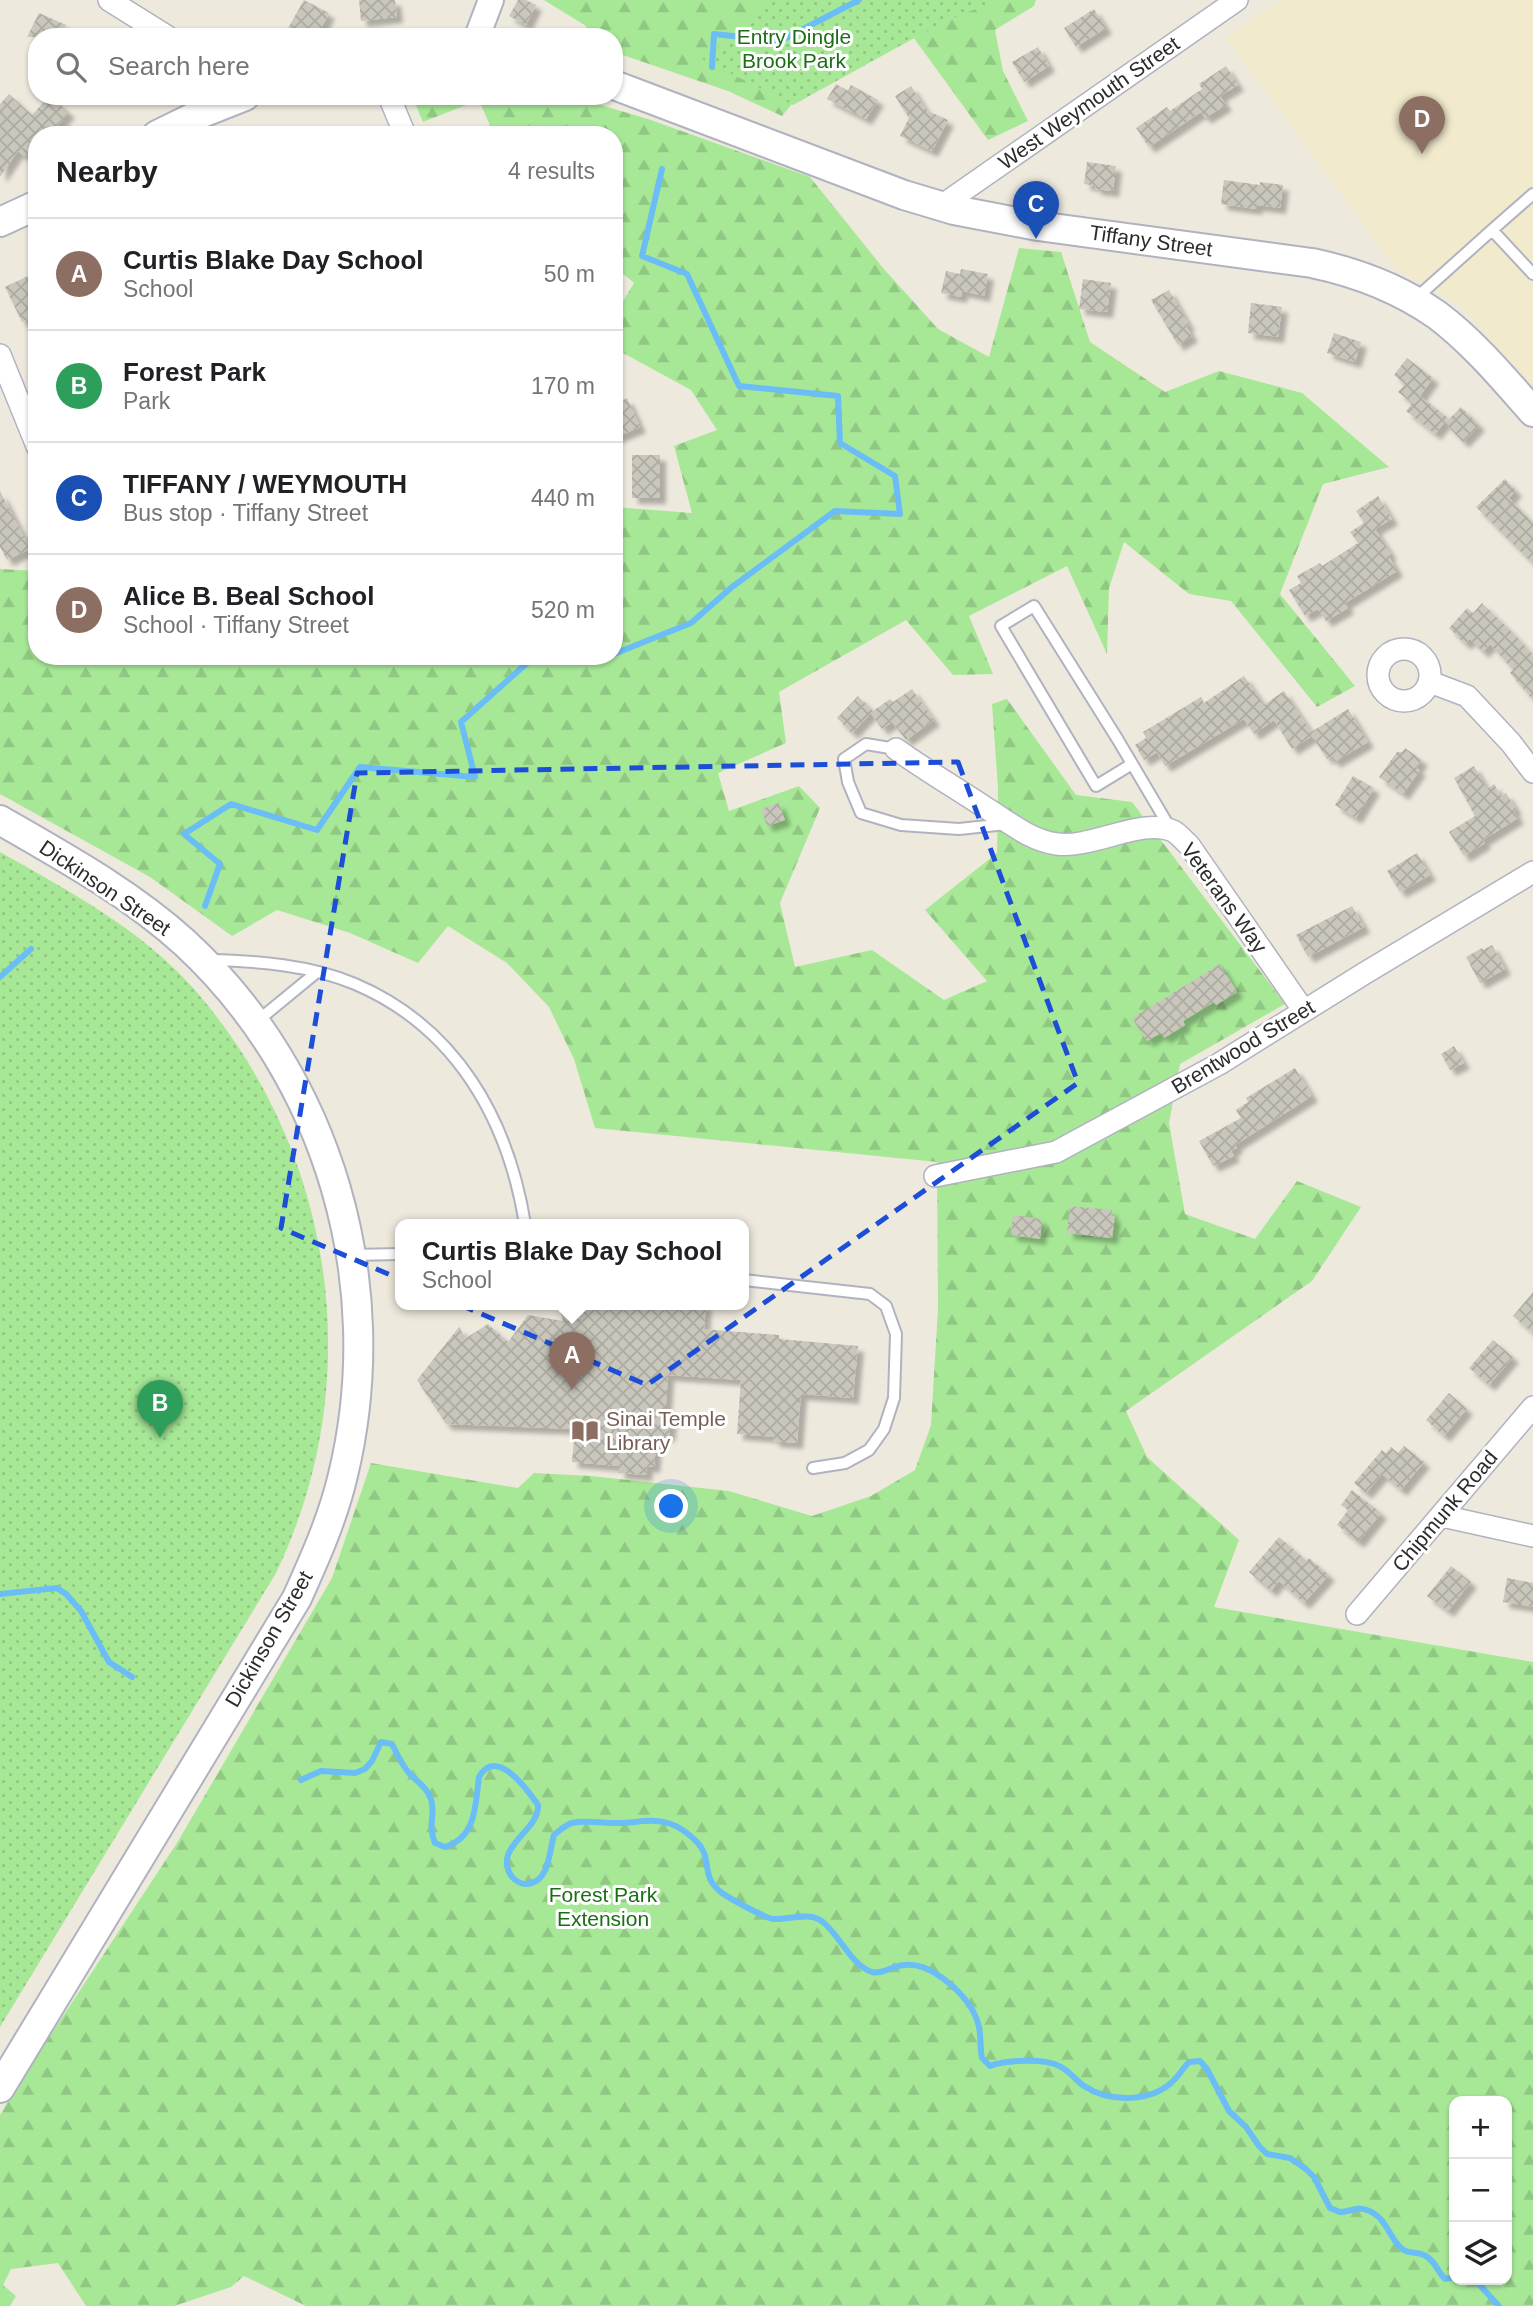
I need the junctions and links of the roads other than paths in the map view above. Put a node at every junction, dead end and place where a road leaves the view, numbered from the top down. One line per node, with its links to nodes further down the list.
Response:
1 (109, 0): 4 (street)
2 (491, 0): 5 (street)
3 (1237, 0): 12 (street, West Weymouth Street)
4 (154, 28)
5 (480, 28)
6 (623, 88): 12 (main road, Tiffany Street)
7 (223, 105): 9 (main road)
8 (393, 105): 10 (street)
9 (175, 126)
10 (401, 126)
11 (1533, 194): 13 (lane)
12 (941, 206): 15 (main road, Tiffany Street)
13 (1492, 230): 14 (lane); 15 (lane)
14 (1533, 274)
15 (1414, 300): 17 (main road, Tiffany Street)
16 (0, 355): 18 (street)
17 (1533, 412)
18 (28, 424)
19 (1430, 682): 22 (street)
20 (896, 749): 24 (street, Veterans Way); 24 (lane)
21 (1132, 764): 21 (lane); 25 (lane)
22 (1533, 772)
23 (0, 820): 27 (main road, Dickinson Street)
24 (1009, 823): 25 (street, Veterans Way)
25 (1171, 831): 29 (street, Veterans Way)
26 (1533, 872): 29 (street, Brentwood Street)
27 (203, 960): 28 (lane); 30 (main road, Dickinson Street)
28 (317, 972): 30 (lane); 32 (lane)
29 (1304, 1011): 31 (street, Brentwood Street)
30 (255, 1023): 34 (main road, Dickinson Street)
31 (935, 1176)
32 (524, 1219)
33 (395, 1254): 34 (lane)
34 (352, 1255): 41 (main road, Dickinson Street)
35 (749, 1281): 37 (lane)
36 (1533, 1407): 38 (street, Chipmunk Road)
37 (813, 1468)
38 (1442, 1517): 39 (street); 40 (street, Chipmunk Road)
39 (1533, 1536)
40 (1357, 1614)
41 (0, 2088)

